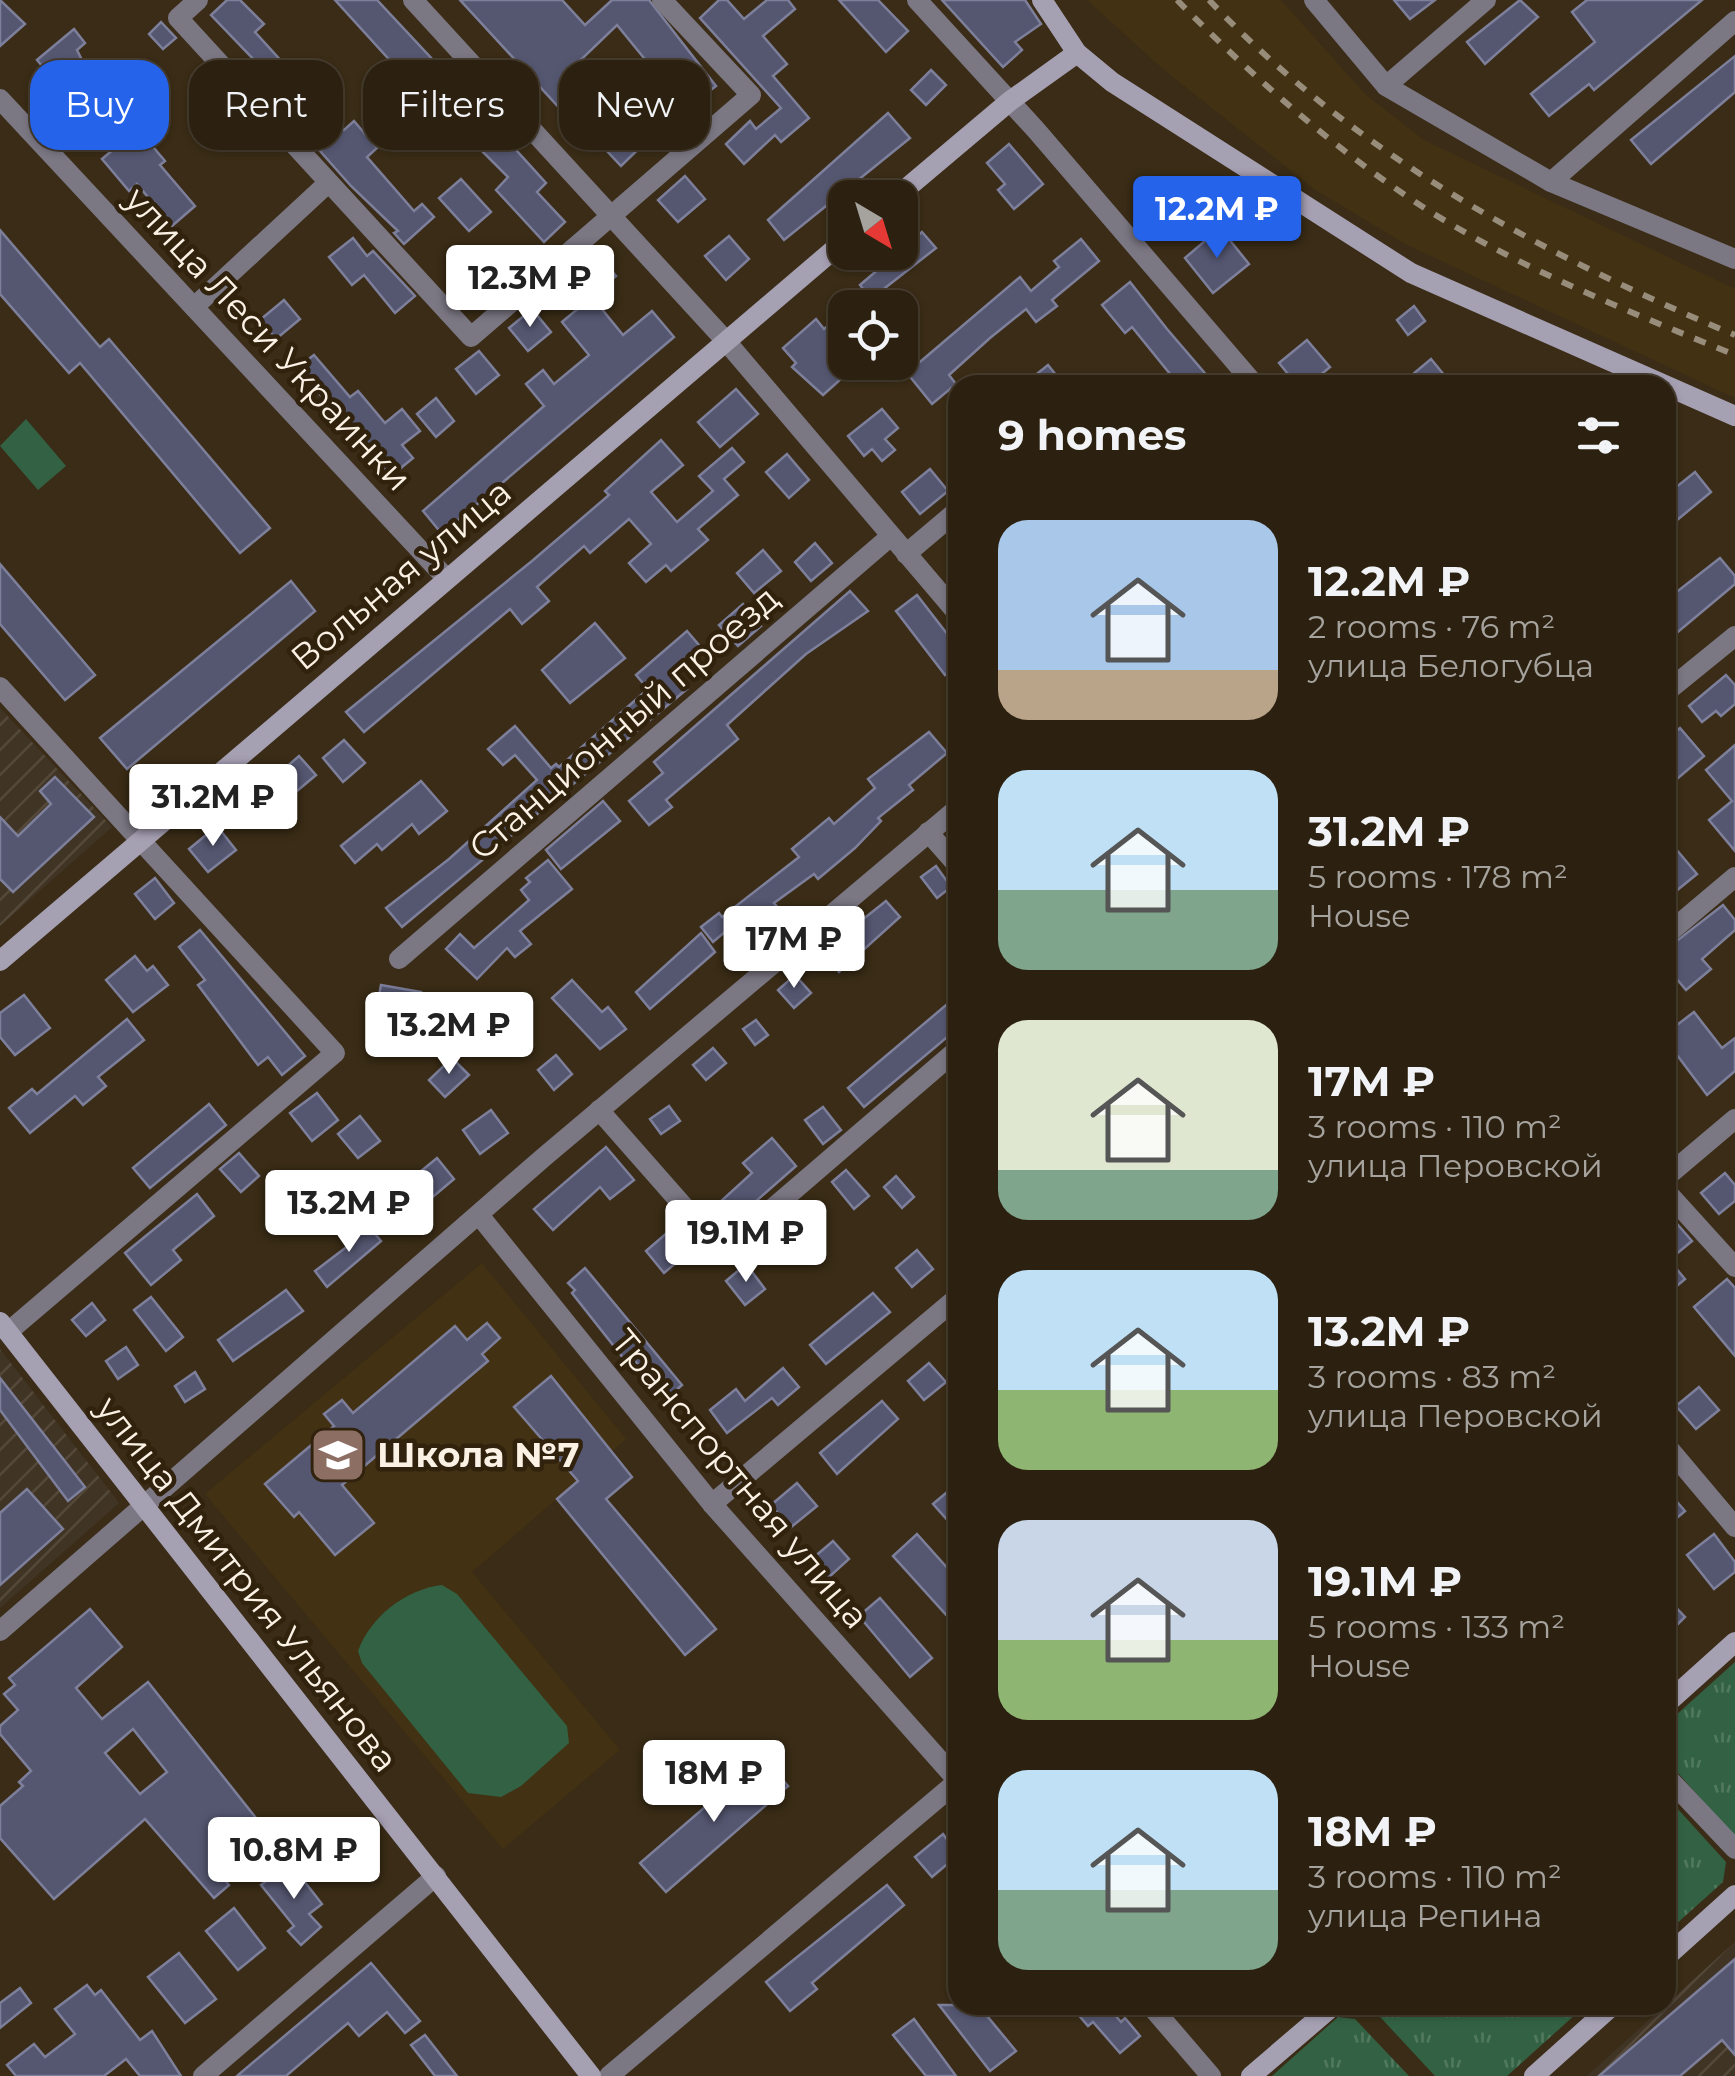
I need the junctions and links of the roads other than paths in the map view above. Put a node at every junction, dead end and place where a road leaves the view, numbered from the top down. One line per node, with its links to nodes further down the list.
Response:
1 (198, 0): 15 (street)
2 (414, 0): 16 (street)
3 (662, 0): 16 (street)
4 (916, 0): 12 (street)
5 (1042, 0): 9 (street)
6 (1314, 0): 10 (street)
7 (1486, 0): 10 (street)
8 (1735, 21): 14 (street)
9 (1078, 53): 12 (street); 22 (street)
10 (1386, 86): 14 (street)
11 (0, 99): 19 (street, улица Леси Украинки)
12 (1010, 102): 13 (street); 21 (street)
13 (917, 180)
14 (1551, 182): 18 (street)
15 (327, 184): 16 (street); 19 (street)
16 (609, 214): 20 (street)
17 (828, 254): 20 (street, Вольная улица)
18 (1735, 259)
19 (194, 307): 28 (street, улица Леси Украинки)
20 (725, 340): 26 (street); 28 (street, Вольная улица)
21 (1247, 375)
22 (1642, 375)
23 (1676, 390): 24 (street)
24 (1735, 416)
25 (948, 518): 27 (street)
26 (891, 536): 27 (street); 39 (street, Станционный проезд)
27 (906, 554): 29 (street)
28 (447, 579): 35 (street, Вольная улица)
29 (948, 602)
30 (1735, 636): 31 (street)
31 (1676, 684)
32 (0, 687): 35 (street)
33 (948, 816): 34 (street)
34 (928, 832): 36 (street); 42 (street)
35 (142, 838): 40 (street, Вольная улица); 49 (street)
36 (948, 855)
37 (1735, 877): 38 (street)
38 (1676, 927)
39 (399, 959)
40 (0, 961)
41 (948, 1058): 42 (street)
42 (599, 1110): 46 (street)
43 (1735, 1118): 44 (street)
44 (1676, 1169)
45 (1676, 1202): 47 (street)
46 (478, 1215): 51 (street, Транспортная улица); 52 (street)
47 (1735, 1267)
48 (948, 1305): 51 (street)
49 (4, 1327): 52 (street, улица Дмитрия Ульянова)
50 (1676, 1457): 53 (street)
51 (712, 1504): 57 (street, Транспортная улица)
52 (142, 1507): 54 (street); 61 (street, улица Дмитрия Ульянова)
53 (1735, 1527)
54 (0, 1631)
55 (1735, 1642): 56 (street)
56 (1676, 1694)
57 (948, 1770)
58 (1676, 1787): 60 (street)
59 (948, 1789): 69 (street)
60 (1735, 1849)
61 (436, 1876): 67 (street); 68 (street, улица Дмитрия Ульянова)
62 (1735, 1896): 63 (street)
63 (1676, 1948)
64 (1158, 2015): 70 (street)
65 (1322, 2015): 71 (street)
66 (1602, 2015): 72 (street)
67 (203, 2076)
68 (590, 2076)
69 (609, 2076)
70 (1210, 2076)
71 (1251, 2076)
72 (1534, 2076)

